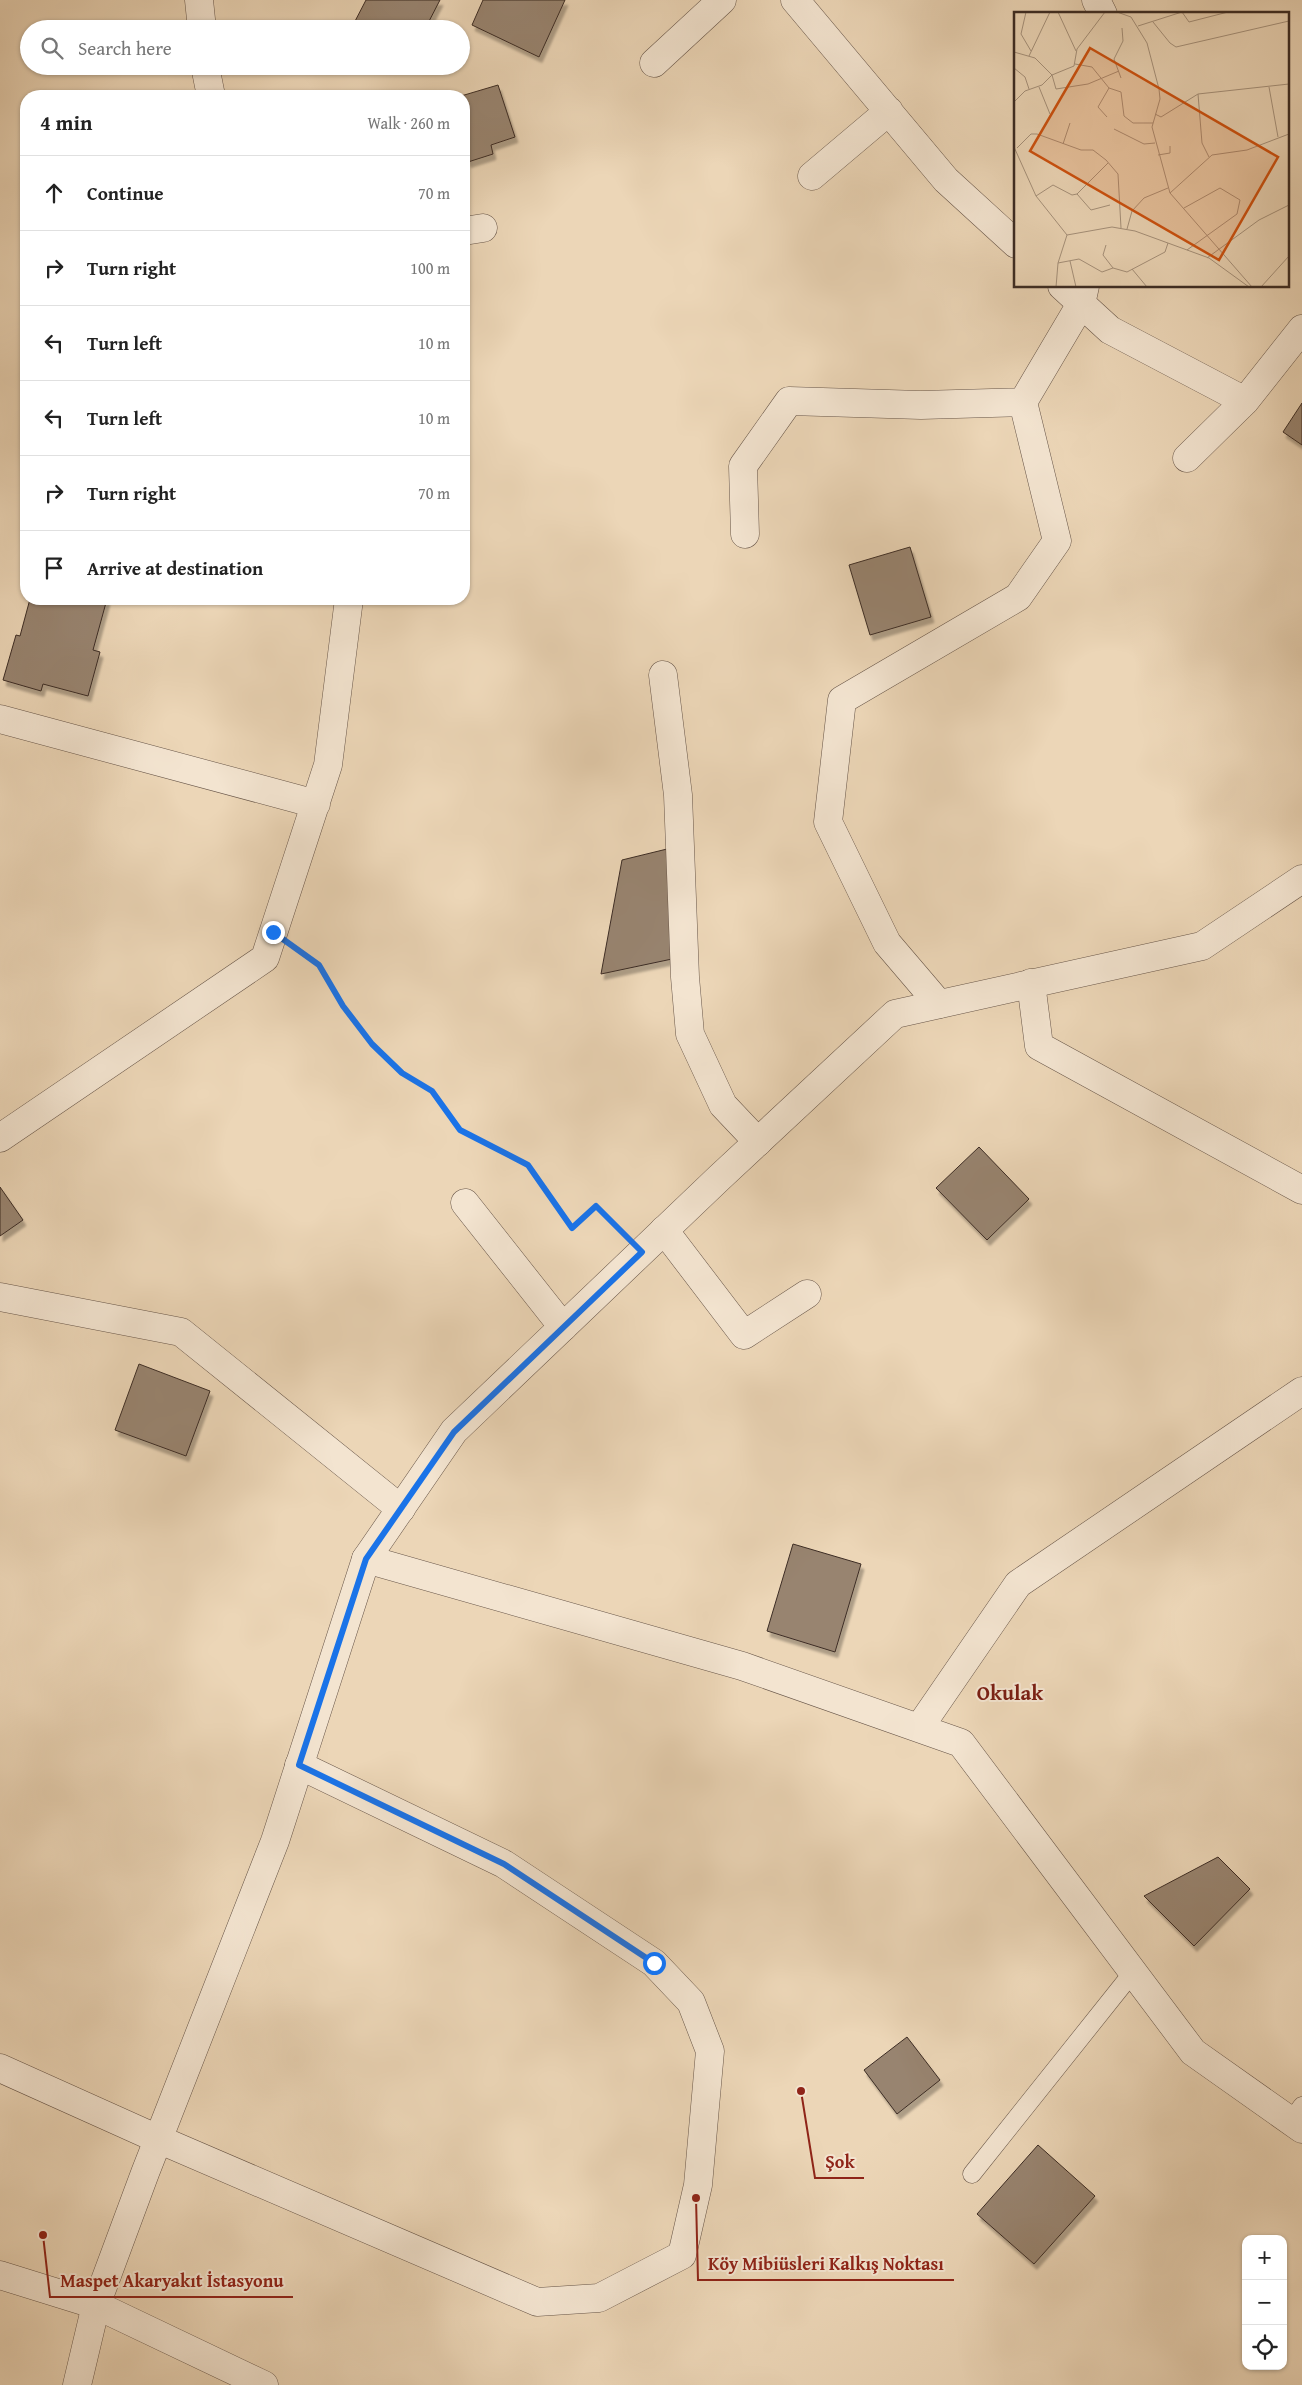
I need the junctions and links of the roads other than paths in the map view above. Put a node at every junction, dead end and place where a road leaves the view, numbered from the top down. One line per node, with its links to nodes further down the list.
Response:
1 (199, 0): 6 (street)
2 (722, 0): 7 (street)
3 (795, 0): 10 (street)
4 (1096, 0): 5 (street)
5 (1101, 12)
6 (201, 20)
7 (654, 63)
8 (206, 75): 9 (street)
9 (210, 90)
10 (889, 111): 11 (street); 12 (street)
11 (812, 176)
12 (1014, 242)
13 (1076, 292): 15 (street); 16 (street)
14 (1302, 329): 15 (street)
15 (1245, 401): 17 (street)
16 (1023, 402): 18 (street); 25 (street)
17 (1187, 458)
18 (745, 534)
19 (348, 605): 22 (street)
20 (663, 675): 27 (street)
21 (0, 719): 22 (street)
22 (316, 804): 26 (street)
23 (1302, 879): 24 (street)
24 (1031, 983): 25 (street); 28 (street)
25 (939, 1004): 27 (street)
26 (0, 1138)
27 (758, 1142): 30 (street)
28 (1302, 1190)
29 (465, 1203): 33 (street)
30 (664, 1230): 31 (street); 33 (street)
31 (807, 1294)
32 (0, 1297): 35 (street)
33 (564, 1327): 35 (street)
34 (1302, 1391): 37 (street)
35 (401, 1509): 36 (street)
36 (366, 1559): 37 (street); 38 (street)
37 (919, 1728): 39 (street)
38 (299, 1765): 42 (street); 42 (street)
39 (1133, 1972): 41 (street); 43 (lane)
40 (0, 2068): 42 (street)
41 (1298, 2119)
42 (158, 2139): 45 (street)
43 (972, 2174)
44 (0, 2275): 45 (street)
45 (96, 2305): 46 (street); 47 (street)
46 (77, 2385)
47 (264, 2385)

